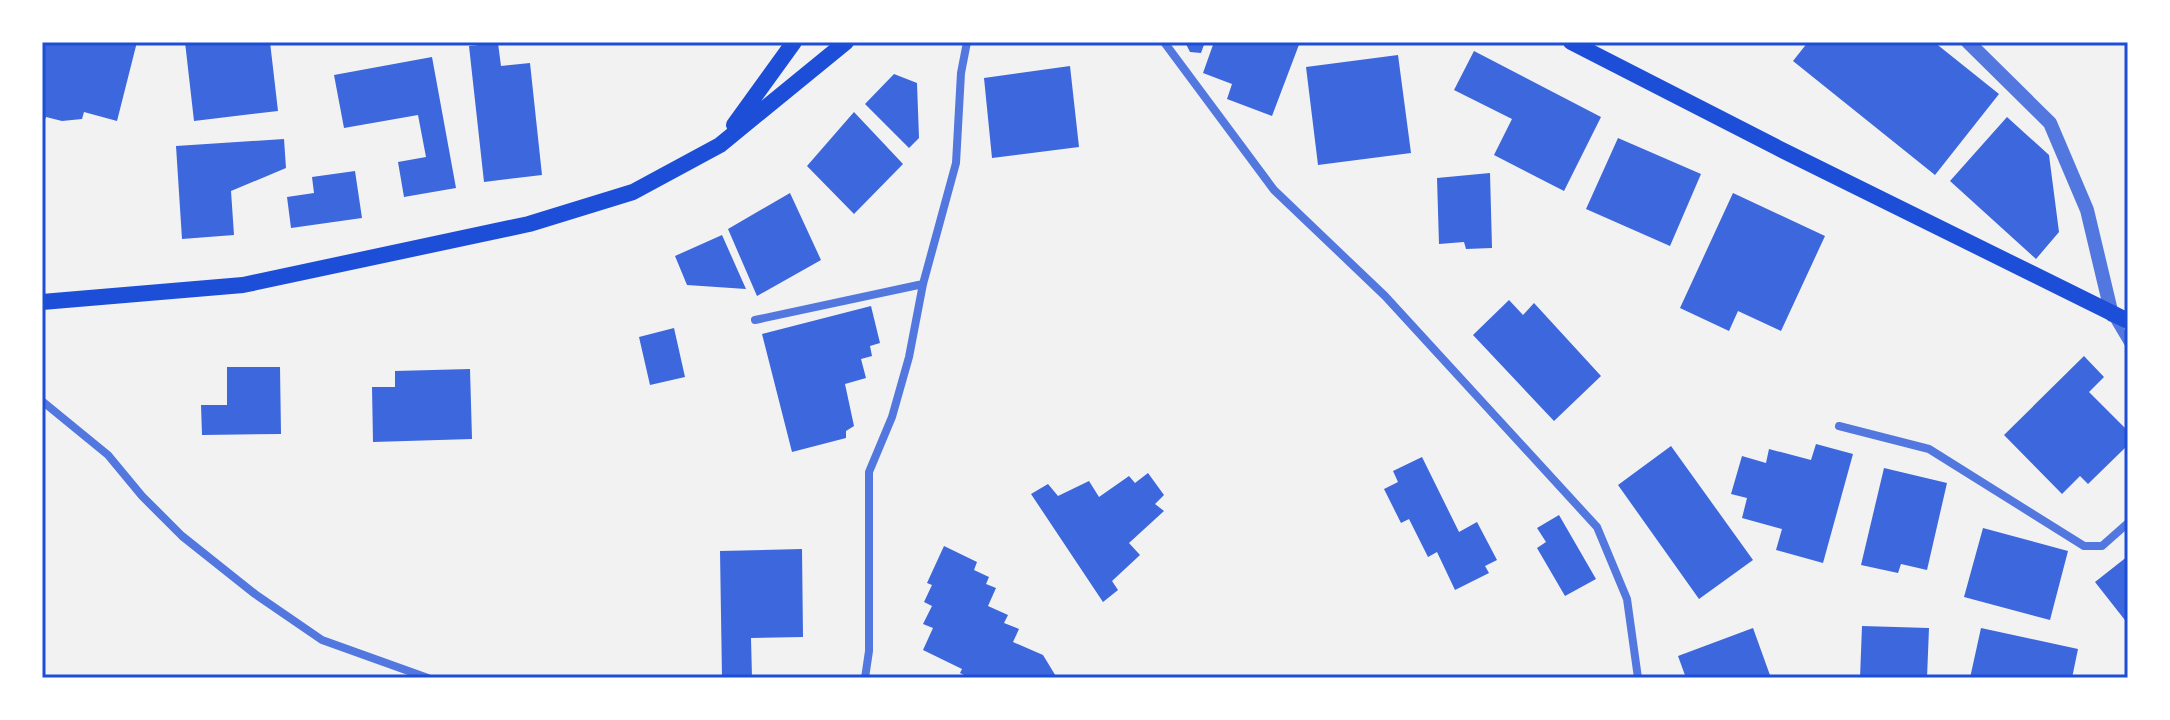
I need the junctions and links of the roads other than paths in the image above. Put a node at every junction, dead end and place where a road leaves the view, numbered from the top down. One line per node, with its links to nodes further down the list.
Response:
1 (794, 42): 7 (main road)
2 (846, 42): 7 (main road)
3 (967, 42): 8 (street)
4 (1164, 42): 19 (street)
5 (1571, 42): 10 (main road)
6 (1968, 42): 10 (street)
7 (720, 145): 9 (main road)
8 (923, 284): 11 (street); 18 (street)
9 (42, 302)
10 (2112, 315): 12 (main road); 13 (street)
11 (755, 320)
12 (2128, 321)
13 (2128, 343)
14 (42, 401): 17 (street)
15 (1839, 426): 16 (street)
16 (2128, 523)
17 (428, 678)
18 (865, 678)
19 (1638, 678)

